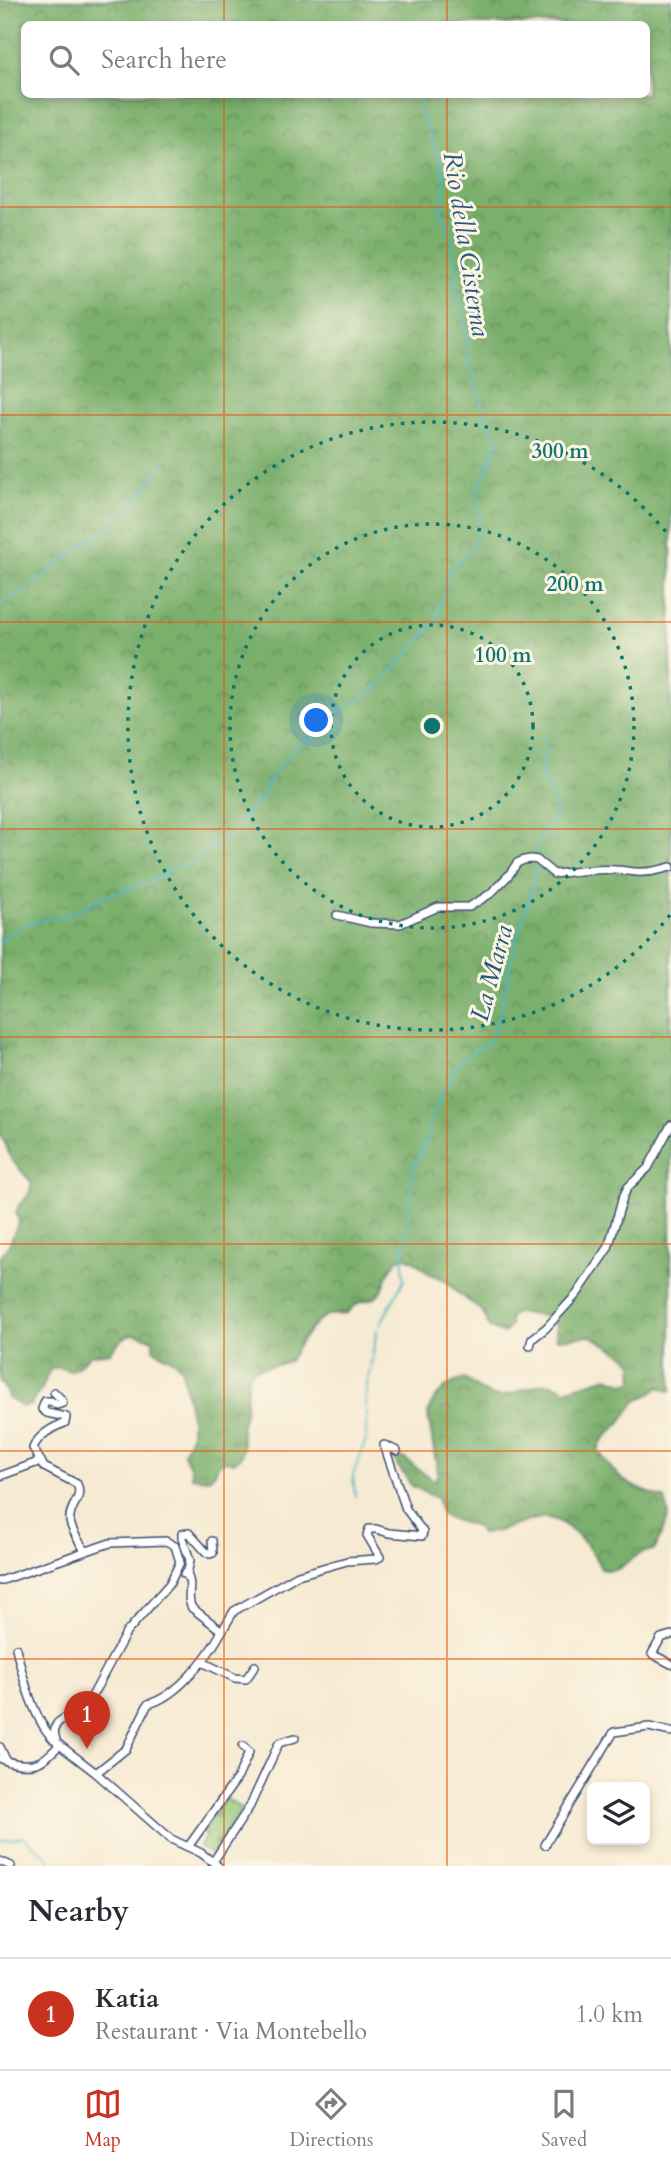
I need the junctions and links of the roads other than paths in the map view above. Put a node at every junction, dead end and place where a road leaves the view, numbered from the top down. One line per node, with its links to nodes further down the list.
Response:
1 (671, 867): 2 (street)
2 (337, 915)
3 (671, 1125): 4 (street)
4 (530, 1346)
5 (54, 1392): 7 (street)
6 (397, 1451): 14 (street)
7 (41, 1461): 8 (street); 10 (street)
8 (0, 1476)
9 (212, 1541): 12 (street)
10 (85, 1551): 11 (street); 13 (street)
11 (177, 1572): 12 (street); 22 (street)
12 (187, 1575): 14 (street)
13 (0, 1581)
14 (222, 1631): 17 (street)
15 (671, 1635): 18 (street)
16 (16, 1648): 22 (street)
17 (202, 1662): 19 (street); 26 (street)
18 (671, 1664)
19 (255, 1666)
20 (671, 1732): 27 (street)
21 (295, 1738): 30 (street)
22 (58, 1744): 25 (street); 26 (street)
23 (243, 1746): 28 (street)
24 (0, 1747): 25 (street)
25 (3, 1759)
26 (96, 1773): 28 (street)
27 (545, 1845)
28 (188, 1847): 30 (street)
29 (0, 1861): 31 (street)
30 (215, 1864)
31 (10, 1866)

